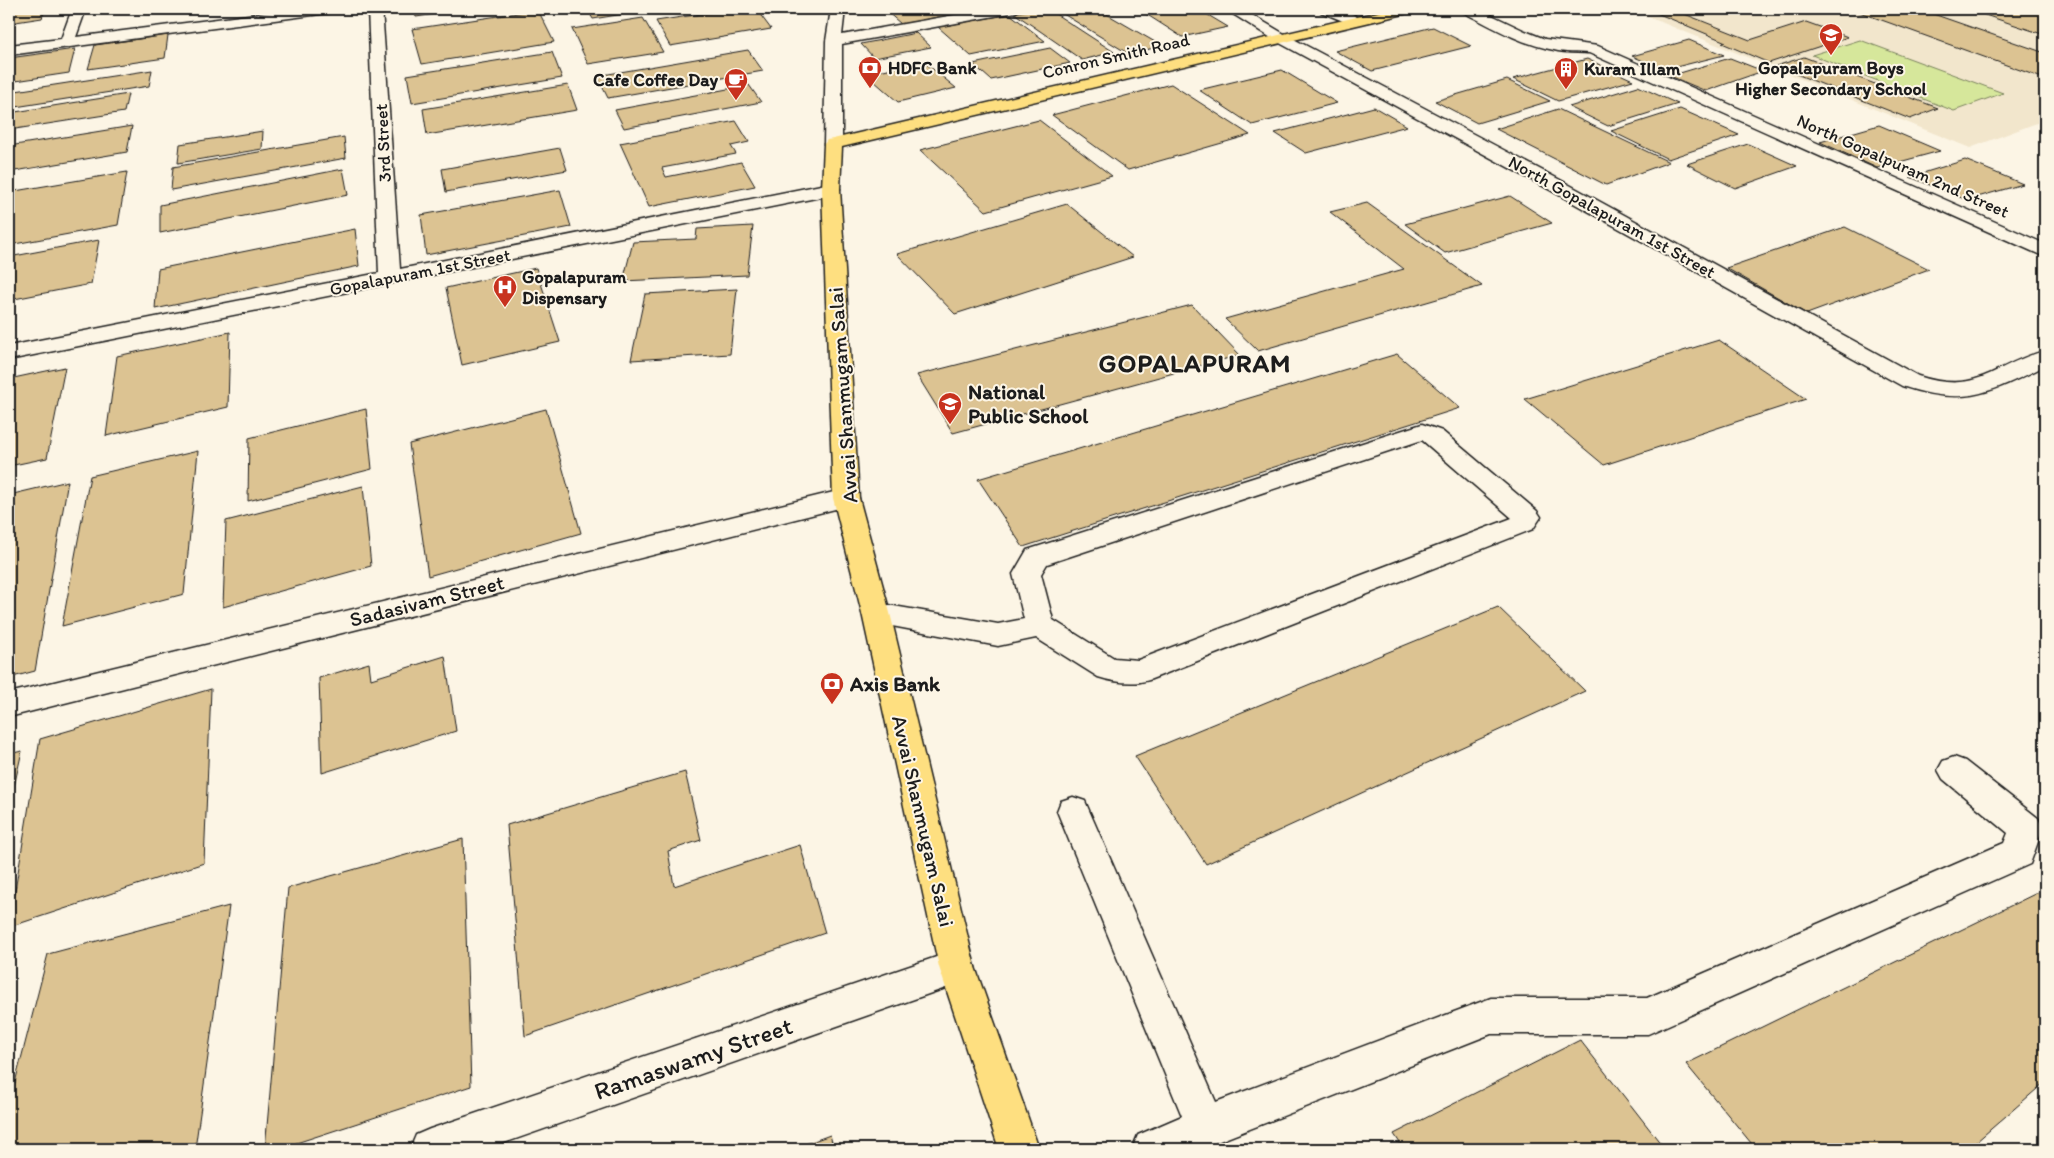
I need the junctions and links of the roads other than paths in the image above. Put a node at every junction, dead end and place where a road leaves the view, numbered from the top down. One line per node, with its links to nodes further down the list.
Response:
1 (79, 9): 13 (street)
2 (328, 9): 13 (street)
3 (375, 9): 18 (street, 3rd Street)
4 (1011, 9): 12 (street)
5 (1232, 9): 11 (street, North Gopalapuram 1st Street)
6 (1326, 9): 10 (street)
7 (1408, 9): 10 (main road, Conron Smith Road)
8 (1468, 9): 17 (street, North Gopalpuram 2nd Street)
9 (842, 10): 12 (street, Avvai Shanmugam Salai)
10 (1353, 20): 11 (main road, Conron Smith Road)
11 (1281, 38): 15 (main road, Conron Smith Road); 20 (street, North Gopalapuram 1st Street)
12 (834, 41): 15 (street, Avvai Shanmugam Salai)
13 (67, 42): 14 (street)
14 (9, 50)
15 (833, 144): 16 (main road, Avvai Shanmugam Salai)
16 (831, 189): 18 (street, Gopalapuram 1st Street); 21 (main road, Avvai Shanmugam Salai)
17 (2045, 252)
18 (390, 278): 19 (street, Gopalapuram 1st Street)
19 (9, 353)
20 (2045, 358)
21 (846, 498): 22 (main road, Avvai Shanmugam Salai); 24 (street, Sadasivam Street)
22 (876, 613): 23 (street); 27 (main road, Avvai Shanmugam Salai)
23 (1040, 626): 23 (street)
24 (9, 705)
25 (1954, 770): 28 (street)
26 (1073, 810): 28 (street)
27 (956, 968): 29 (street, Ramaswamy Street); 30 (main road, Avvai Shanmugam Salai)
28 (1206, 1126): 31 (street)
29 (430, 1149)
30 (1019, 1149)
31 (1152, 1149)

